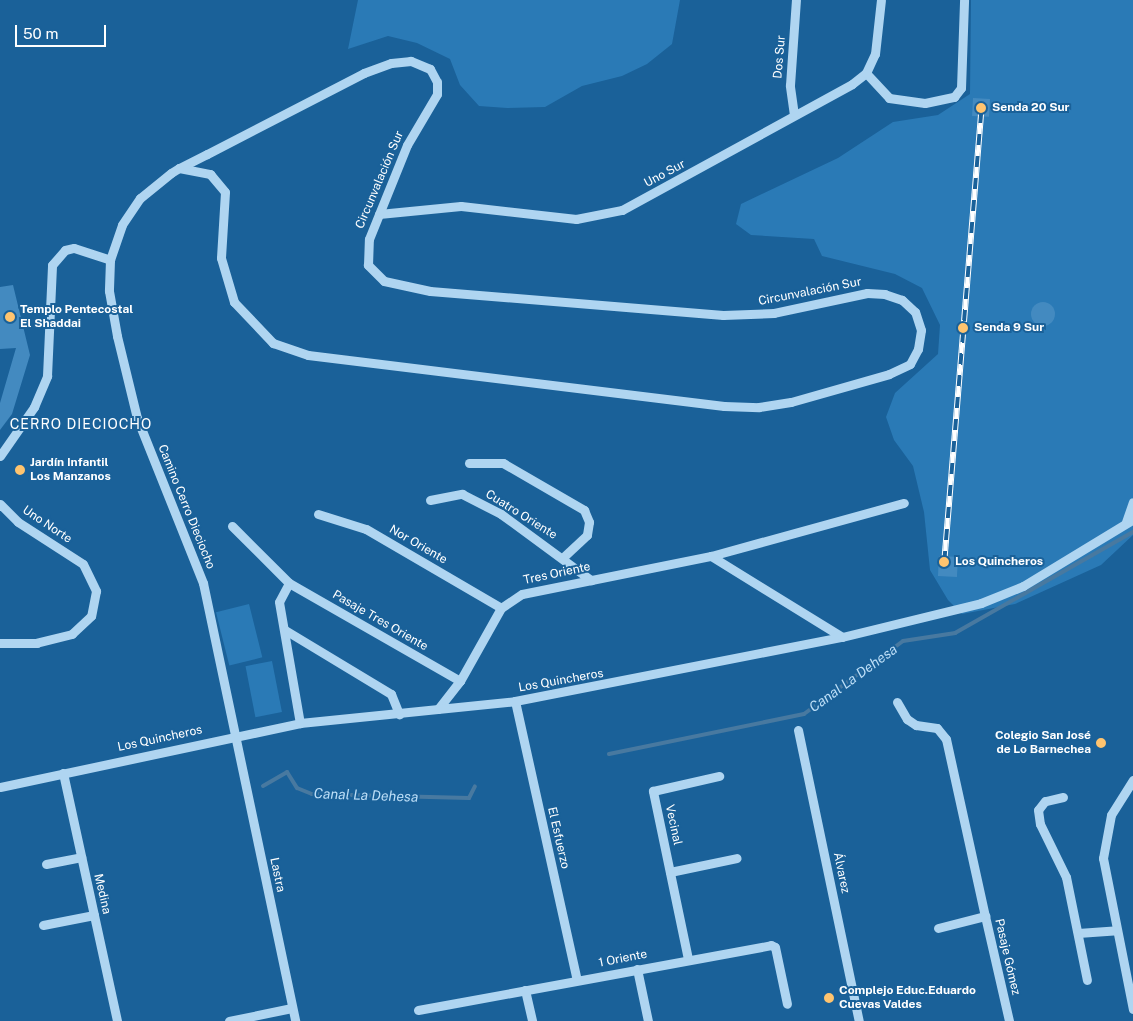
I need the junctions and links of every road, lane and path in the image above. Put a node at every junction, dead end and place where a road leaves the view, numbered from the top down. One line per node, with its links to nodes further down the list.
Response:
1 (796, 0): 5 (street, Dos Sur)
2 (881, 0): 4 (street)
3 (964, 0): 4 (street)
4 (866, 73): 5 (street, Uno Sur)
5 (794, 115): 7 (street, Uno Sur)
6 (180, 168): 7 (street, Circunvalación Sur); 7 (street, Circunvalación Sur); 8 (street, Camino Cerro Dieciocho)
7 (379, 214)
8 (110, 260): 9 (street); 33 (street, Camino Cerro Dieciocho)
9 (0, 456)
10 (469, 463): 19 (street)
11 (430, 500): 19 (street, Cuatro Oriente)
12 (1133, 502): 16 (street)
13 (904, 503): 18 (street, Tres Oriente)
14 (0, 504): 25 (street, Uno Norte)
15 (318, 514): 22 (street, Nor Oriente)
16 (1129, 521): 24 (street, Los Quincheros)
17 (232, 526): 21 (street, Pasaje Tres Oriente)
18 (711, 556): 20 (street, Tres Oriente); 24 (street)
19 (563, 557): 20 (street, Cuatro Oriente)
20 (591, 580): 22 (street, Tres Oriente)
21 (289, 583): 23 (street); 26 (street, Pasaje Tres Oriente)
22 (501, 608): 26 (street, Tres Oriente)
23 (285, 630): 30 (street); 31 (street)
24 (842, 637): 27 (street, Los Quincheros)
25 (0, 643)
26 (460, 681): 29 (street, Tres Oriente)
27 (515, 701): 29 (street, Los Quincheros); 51 (street, El Esfuerzo)
28 (897, 702): 44 (street)
29 (438, 709): 30 (street, Los Quincheros)
30 (399, 714): 31 (street, Los Quincheros)
31 (300, 723): 33 (street, Los Quincheros)
32 (798, 730): 63 (street, Álvarez)
33 (235, 735): 34 (street, Los Quincheros); 55 (street, Lastra)
34 (63, 773): 37 (street, Los Quincheros); 39 (street, Medina)
35 (719, 776): 42 (street, Vecinal)
36 (1133, 780): 47 (street)
37 (0, 786)
38 (1062, 798): 48 (street)
39 (81, 857): 41 (street); 43 (street, Medina)
40 (738, 858): 42 (street)
41 (46, 864)
42 (670, 872): 49 (street, Vecinal)
43 (94, 915): 45 (street); 58 (street, Medina)
44 (985, 916): 46 (street, Pasaje Gómez); 64 (street, Pasaje Gómez)
45 (43, 925)
46 (938, 928)
47 (1117, 930): 48 (street); 56 (street)
48 (1078, 933): 52 (street)
49 (688, 959): 50 (street, 1 Oriente); 54 (street, 1 Oriente)
50 (637, 969): 51 (street, 1 Oriente); 62 (street)
51 (577, 980): 53 (street, 1 Oriente)
52 (1086, 980)
53 (525, 990): 57 (street, 1 Oriente); 61 (street)
54 (787, 1004)
55 (292, 1008): 59 (street); 60 (street, Lastra)
56 (1133, 1009)
57 (418, 1010)
58 (117, 1021)
59 (230, 1021)
60 (294, 1021)
61 (532, 1021)
62 (648, 1021)
63 (859, 1021)
64 (1008, 1021)

